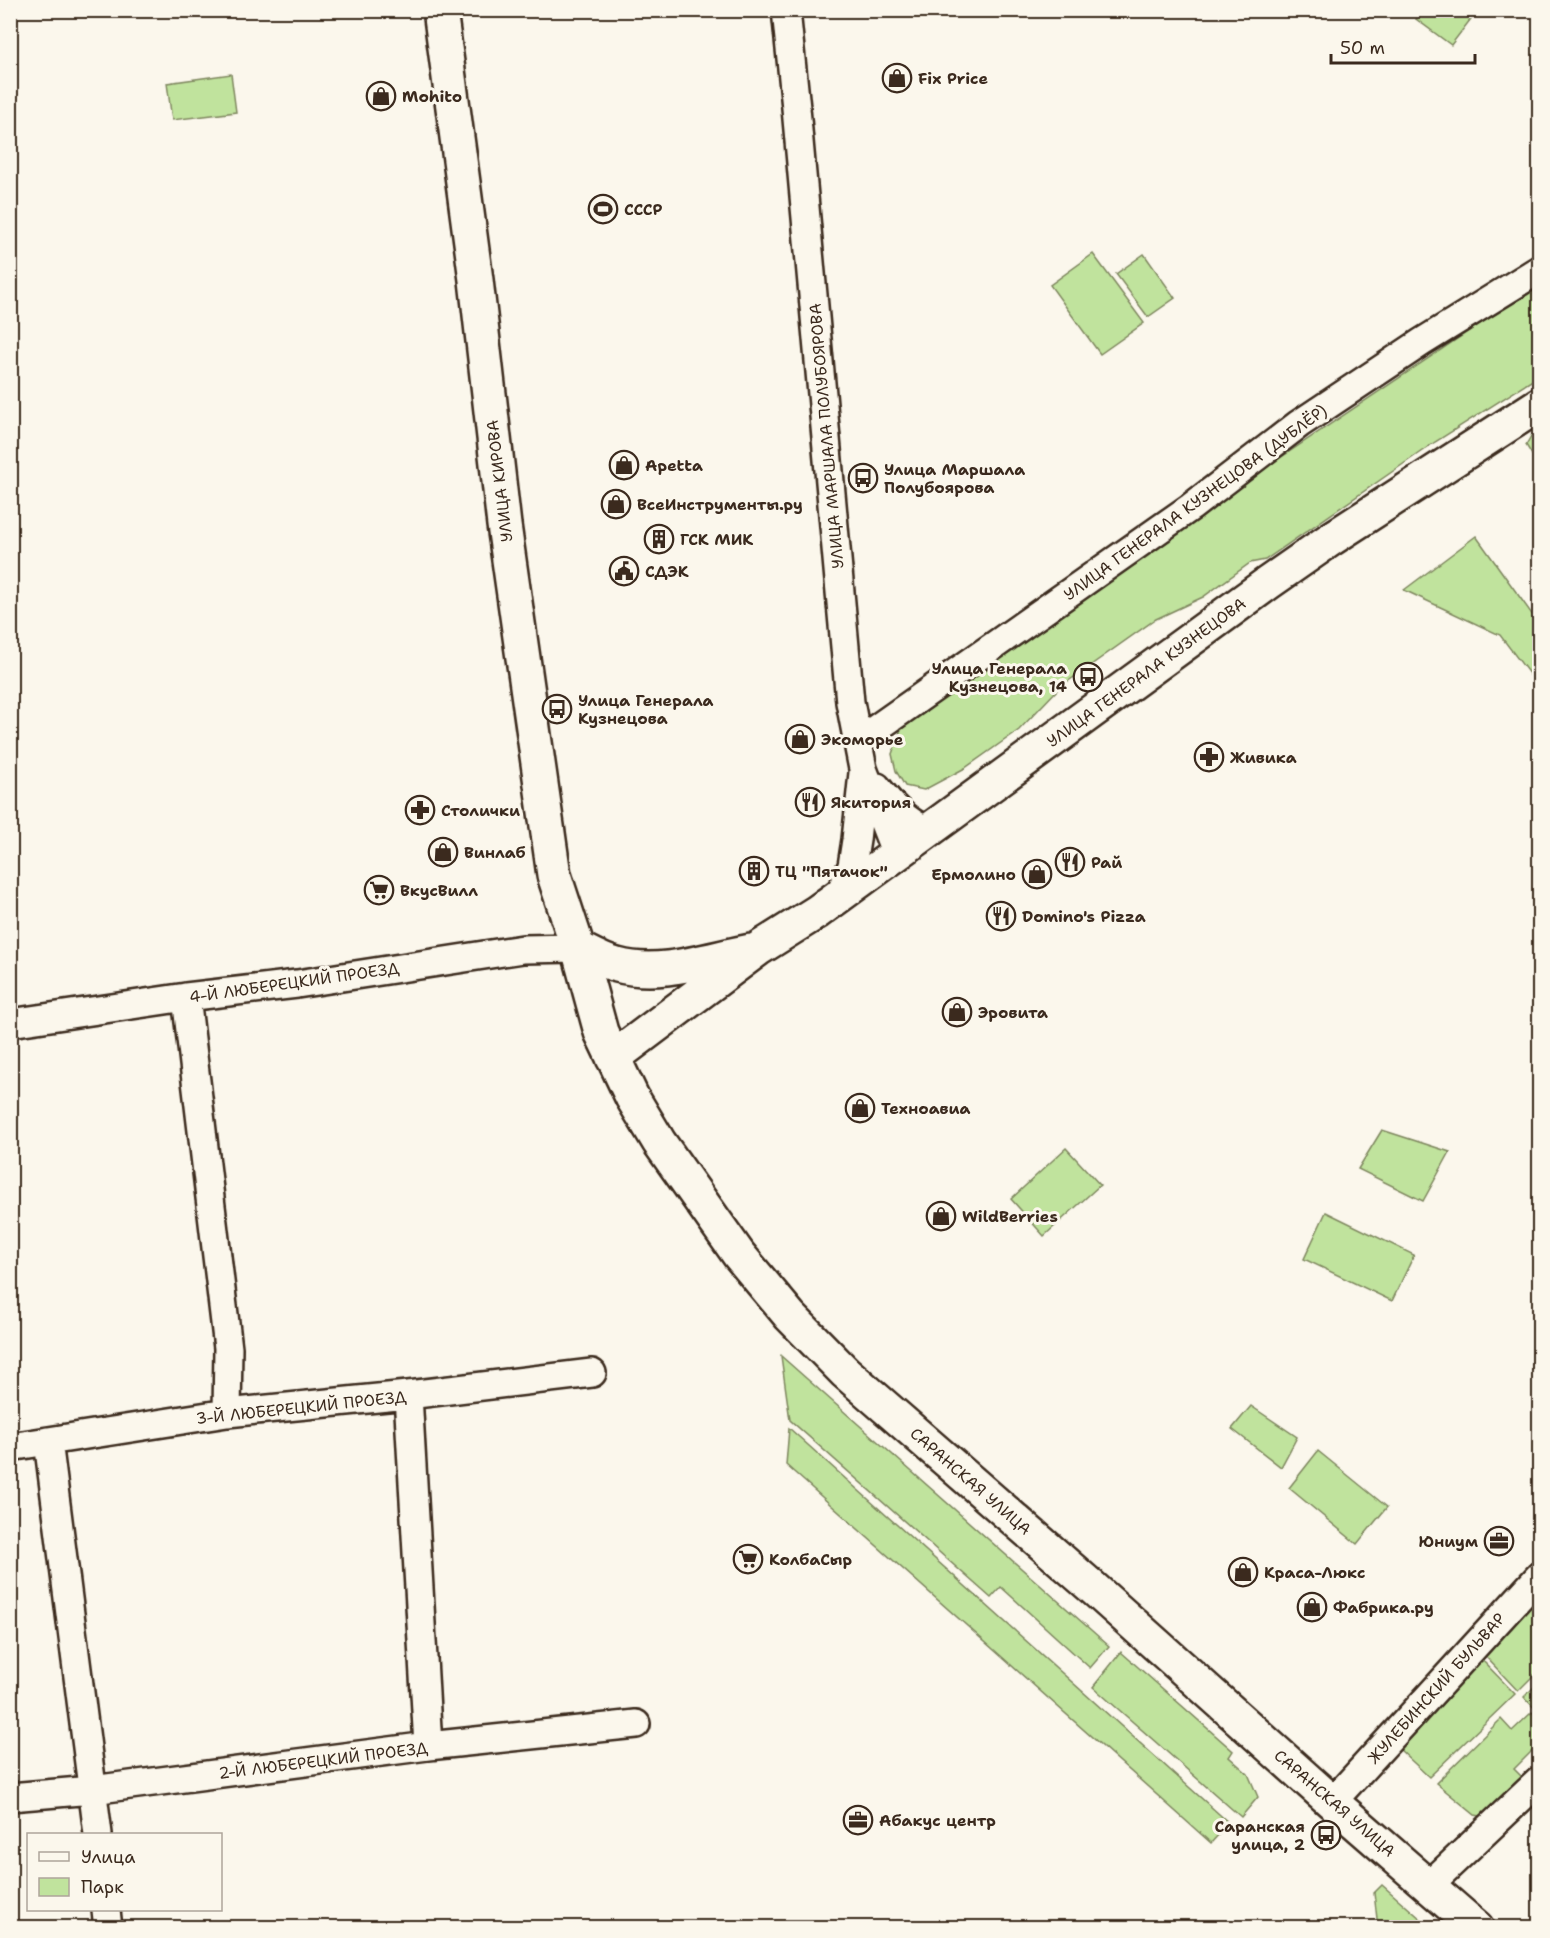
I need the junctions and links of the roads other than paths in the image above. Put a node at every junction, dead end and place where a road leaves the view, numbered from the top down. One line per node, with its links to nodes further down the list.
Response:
1 (440, 10): 10 (main road, УЛИЦА КИРОВА)
2 (786, 10): 5 (street, УЛИЦА МАРШАЛА ПОЛУБОЯРОВА)
3 (1539, 269): 5 (street, УЛИЦА ГЕНЕРАЛА КУЗНЕЦОВА (ДУБЛЁР))
4 (1539, 404): 7 (main road, УЛИЦА ГЕНЕРАЛА КУЗНЕЦОВА)
5 (857, 742): 6 (street, УЛИЦА МАРШАЛА ПОЛУБОЯРОВА)
6 (863, 769): 7 (street); 8 (street, УЛИЦА МАРШАЛА ПОЛУБОЯРОВА); 9 (street)
7 (928, 831): 8 (main road, УЛИЦА ГЕНЕРАЛА КУЗНЕЦОВА)
8 (896, 854): 9 (main road, УЛИЦА ГЕНЕРАЛА КУЗНЕЦОВА)
9 (839, 895): 11 (main road, УЛИЦА ГЕНЕРАЛА КУЗНЕЦОВА)
10 (578, 948): 11 (main road, УЛИЦА ГЕНЕРАЛА КУЗНЕЦОВА); 12 (street, 4-Й ЛЮБЕРЕЦКИЙ ПРОЕЗД); 14 (main road, САРАНСКАЯ УЛИЦА)
11 (758, 949): 14 (main road, УЛИЦА ГЕНЕРАЛА КУЗНЕЦОВА)
12 (186, 997): 13 (street, 4-Й ЛЮБЕРЕЦКИЙ ПРОЕЗД); 17 (street)
13 (10, 1023)
14 (613, 1058): 26 (main road, САРАНСКАЯ УЛИЦА)
15 (592, 1373): 16 (street, 3-Й ЛЮБЕРЕЦКИЙ ПРОЕЗД)
16 (408, 1395): 17 (street, 3-Й ЛЮБЕРЕЦКИЙ ПРОЕЗД); 22 (street)
17 (227, 1413): 18 (street, 3-Й ЛЮБЕРЕЦКИЙ ПРОЕЗД)
18 (48, 1442): 19 (street, 3-Й ЛЮБЕРЕЦКИЙ ПРОЕЗД); 24 (street)
19 (10, 1447)
20 (1539, 1575): 26 (street, ЖУЛЕБИНСКИЙ БУЛЬВАР)
21 (636, 1724): 22 (street, 2-Й ЛЮБЕРЕЦКИЙ ПРОЕЗД)
22 (428, 1746): 24 (street, 2-Й ЛЮБЕРЕЦКИЙ ПРОЕЗД)
23 (1539, 1780): 28 (street)
24 (92, 1790): 25 (street, 2-Й ЛЮБЕРЕЦКИЙ ПРОЕЗД); 27 (street)
25 (10, 1797)
26 (1332, 1802): 28 (main road, САРАНСКАЯ УЛИЦА)
27 (98, 1833)
28 (1429, 1885): 31 (main road, САРАНСКАЯ УЛИЦА)
29 (106, 1911): 30 (street)
30 (108, 1928)
31 (1477, 1928)

